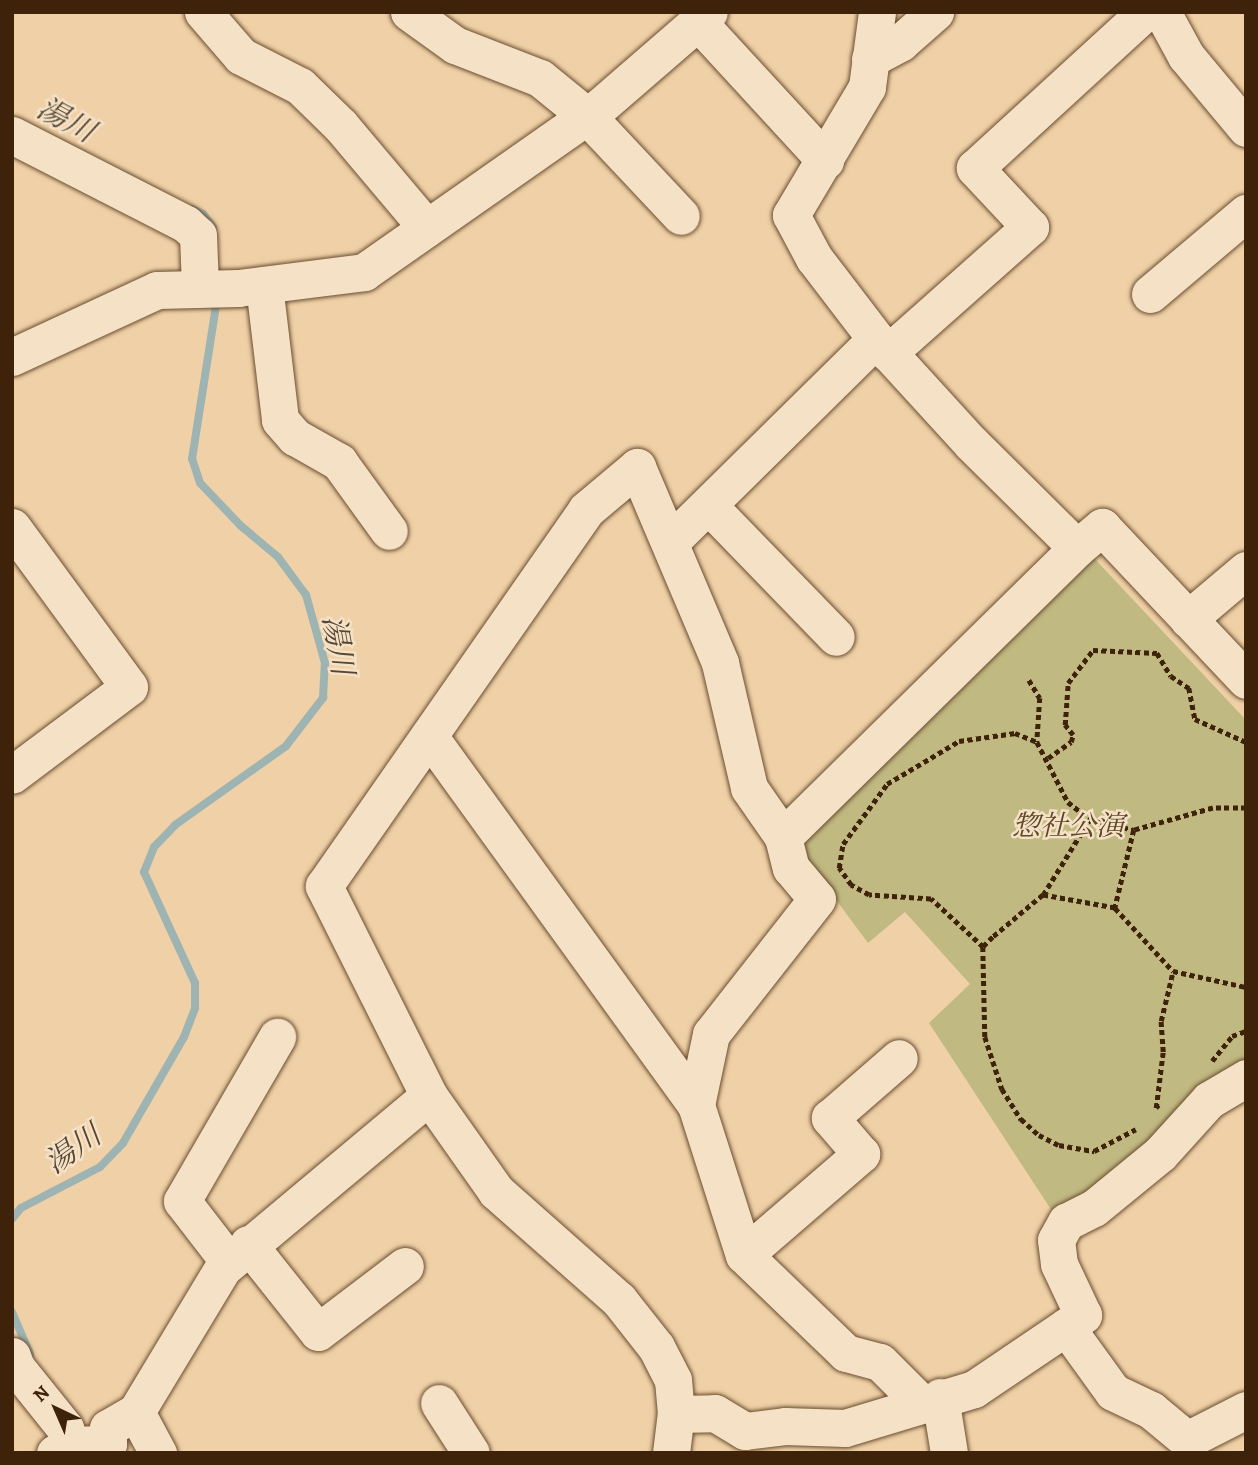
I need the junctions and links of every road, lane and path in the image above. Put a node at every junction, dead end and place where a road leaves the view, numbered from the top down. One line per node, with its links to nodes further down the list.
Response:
1 (203, 12): 15 (street)
2 (409, 12): 10 (street)
3 (877, 12): 8 (street)
4 (934, 12): 8 (street)
5 (1145, 12): 19 (street)
6 (1162, 12): 9 (street)
7 (703, 17): 10 (street); 12 (street)
8 (870, 59): 12 (street)
9 (1239, 105)
10 (587, 116): 14 (street); 15 (street)
11 (12, 135): 17 (street)
12 (825, 160): 19 (street)
13 (1246, 213): 18 (street)
14 (681, 216)
15 (427, 228): 16 (street)
16 (264, 285): 17 (street); 23 (street)
17 (200, 286): 20 (street)
18 (1150, 294)
19 (882, 346): 21 (street); 25 (street)
20 (12, 357)
21 (709, 506): 24 (street); 28 (street)
22 (12, 527): 35 (street)
23 (389, 531)
24 (670, 542): 31 (street); 39 (street)
25 (1077, 548): 27 (street); 39 (street)
26 (1246, 570): 27 (street)
27 (1188, 619): 30 (street)
28 (836, 636)
29 (1029, 680): 32 (path)
30 (1246, 680)
31 (429, 736): 50 (street); 52 (street)
32 (1037, 742): 34 (path); 42 (path)
33 (1246, 742): 34 (path)
34 (1048, 758): 37 (path)
35 (12, 775)
36 (1246, 808): 38 (path)
37 (1090, 819): 38 (path); 40 (path)
38 (1134, 831): 41 (path)
39 (783, 837): 52 (street)
40 (1044, 895): 41 (path); 42 (path)
41 (1115, 908): 43 (path)
42 (984, 947): 55 (path)
43 (1173, 971): 44 (path); 53 (path)
44 (1246, 987)
45 (1246, 1031): 48 (path)
46 (277, 1037): 56 (street)
47 (899, 1058): 57 (street)
48 (1208, 1067)
49 (1246, 1078): 59 (street)
50 (429, 1096): 56 (street); 65 (street)
51 (1165, 1099): 53 (path)
52 (696, 1105): 57 (street)
53 (1156, 1108): 54 (path)
54 (1150, 1115)
55 (1143, 1121)
56 (238, 1253): 58 (street); 64 (street)
57 (744, 1255): 61 (street)
58 (405, 1266)
59 (1066, 1327): 61 (street); 66 (street)
60 (12, 1356): 67 (street)
61 (931, 1400): 65 (street); 71 (street)
62 (439, 1403): 69 (street)
63 (1246, 1410): 66 (street)
64 (136, 1412): 67 (street); 68 (street)
65 (676, 1414): 70 (street)
66 (1191, 1446)
67 (85, 1448)
68 (158, 1453)
69 (471, 1453)
70 (671, 1453)
71 (949, 1453)

